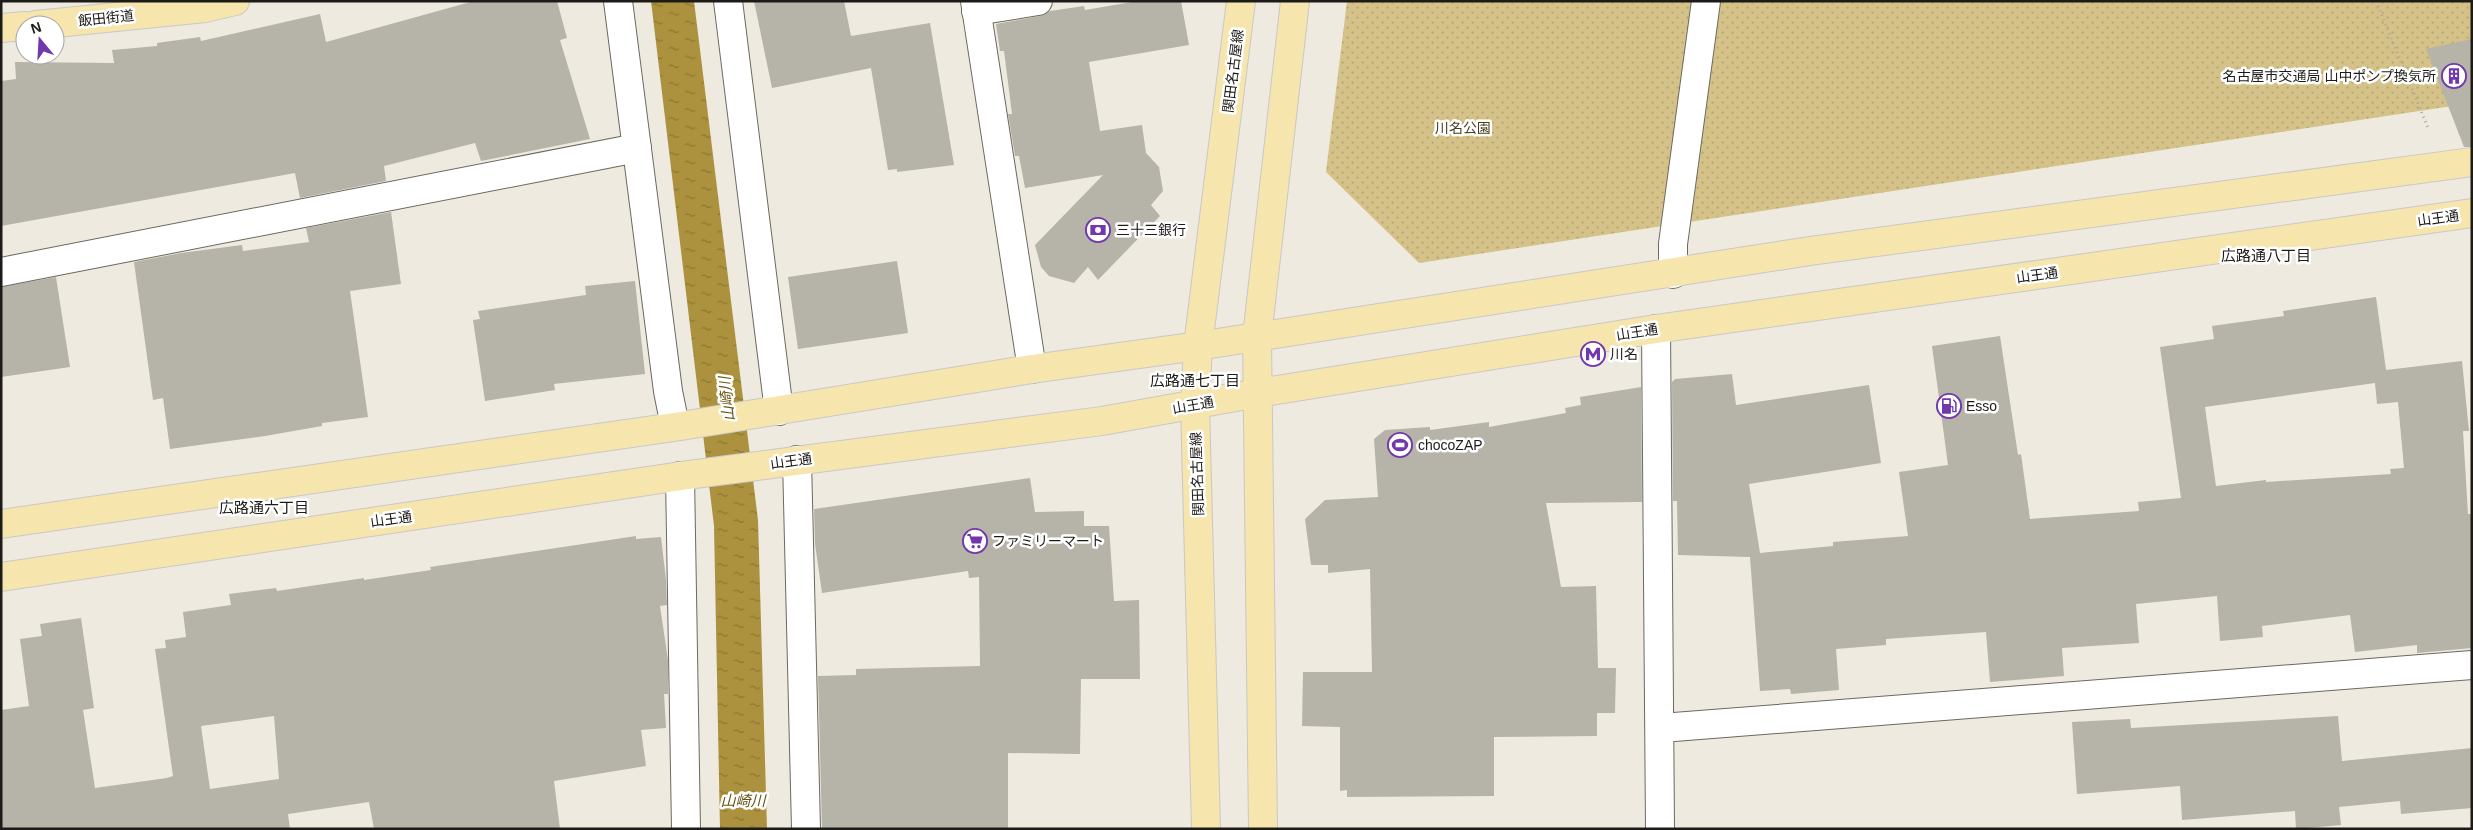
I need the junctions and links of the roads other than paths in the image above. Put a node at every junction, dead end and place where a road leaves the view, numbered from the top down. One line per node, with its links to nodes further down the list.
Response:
1 (235, 1): 9 (main road, 飯田街道)
2 (618, 1): 12 (street)
3 (728, 1): 23 (street)
4 (1038, 1): 8 (street)
5 (1241, 1): 19 (main road, 関田名古屋線)
6 (1295, 1): 18 (main road)
7 (1706, 1): 16 (street)
8 (976, 6): 20 (street)
9 (65, 22)
10 (15, 27): 11 (main road)
11 (1, 28)
12 (637, 148): 15 (street); 24 (street)
13 (2472, 162): 16 (main road)
14 (2472, 213): 17 (main road, 山王通)
15 (1, 272)
16 (1672, 274): 18 (main road)
17 (1656, 329): 21 (main road, 山王通); 30 (street)
18 (1257, 337): 19 (main road); 21 (main road)
19 (1198, 346): 20 (main road); 22 (main road, 関田名古屋線)
20 (1032, 369): 23 (main road)
21 (1258, 393): 22 (main road, 山王通); 34 (main road)
22 (1195, 405): 25 (main road, 山王通); 33 (main road, 関田名古屋線)
23 (776, 411): 24 (main road)
24 (678, 426): 27 (main road)
25 (788, 461): 26 (main road, 山王通); 32 (street)
26 (684, 475): 28 (main road, 山王通); 31 (street)
27 (1, 524)
28 (1, 577)
29 (2472, 665): 30 (street)
30 (1661, 728): 35 (street)
31 (686, 829)
32 (806, 829)
33 (1206, 829)
34 (1263, 829)
35 (1660, 829)

